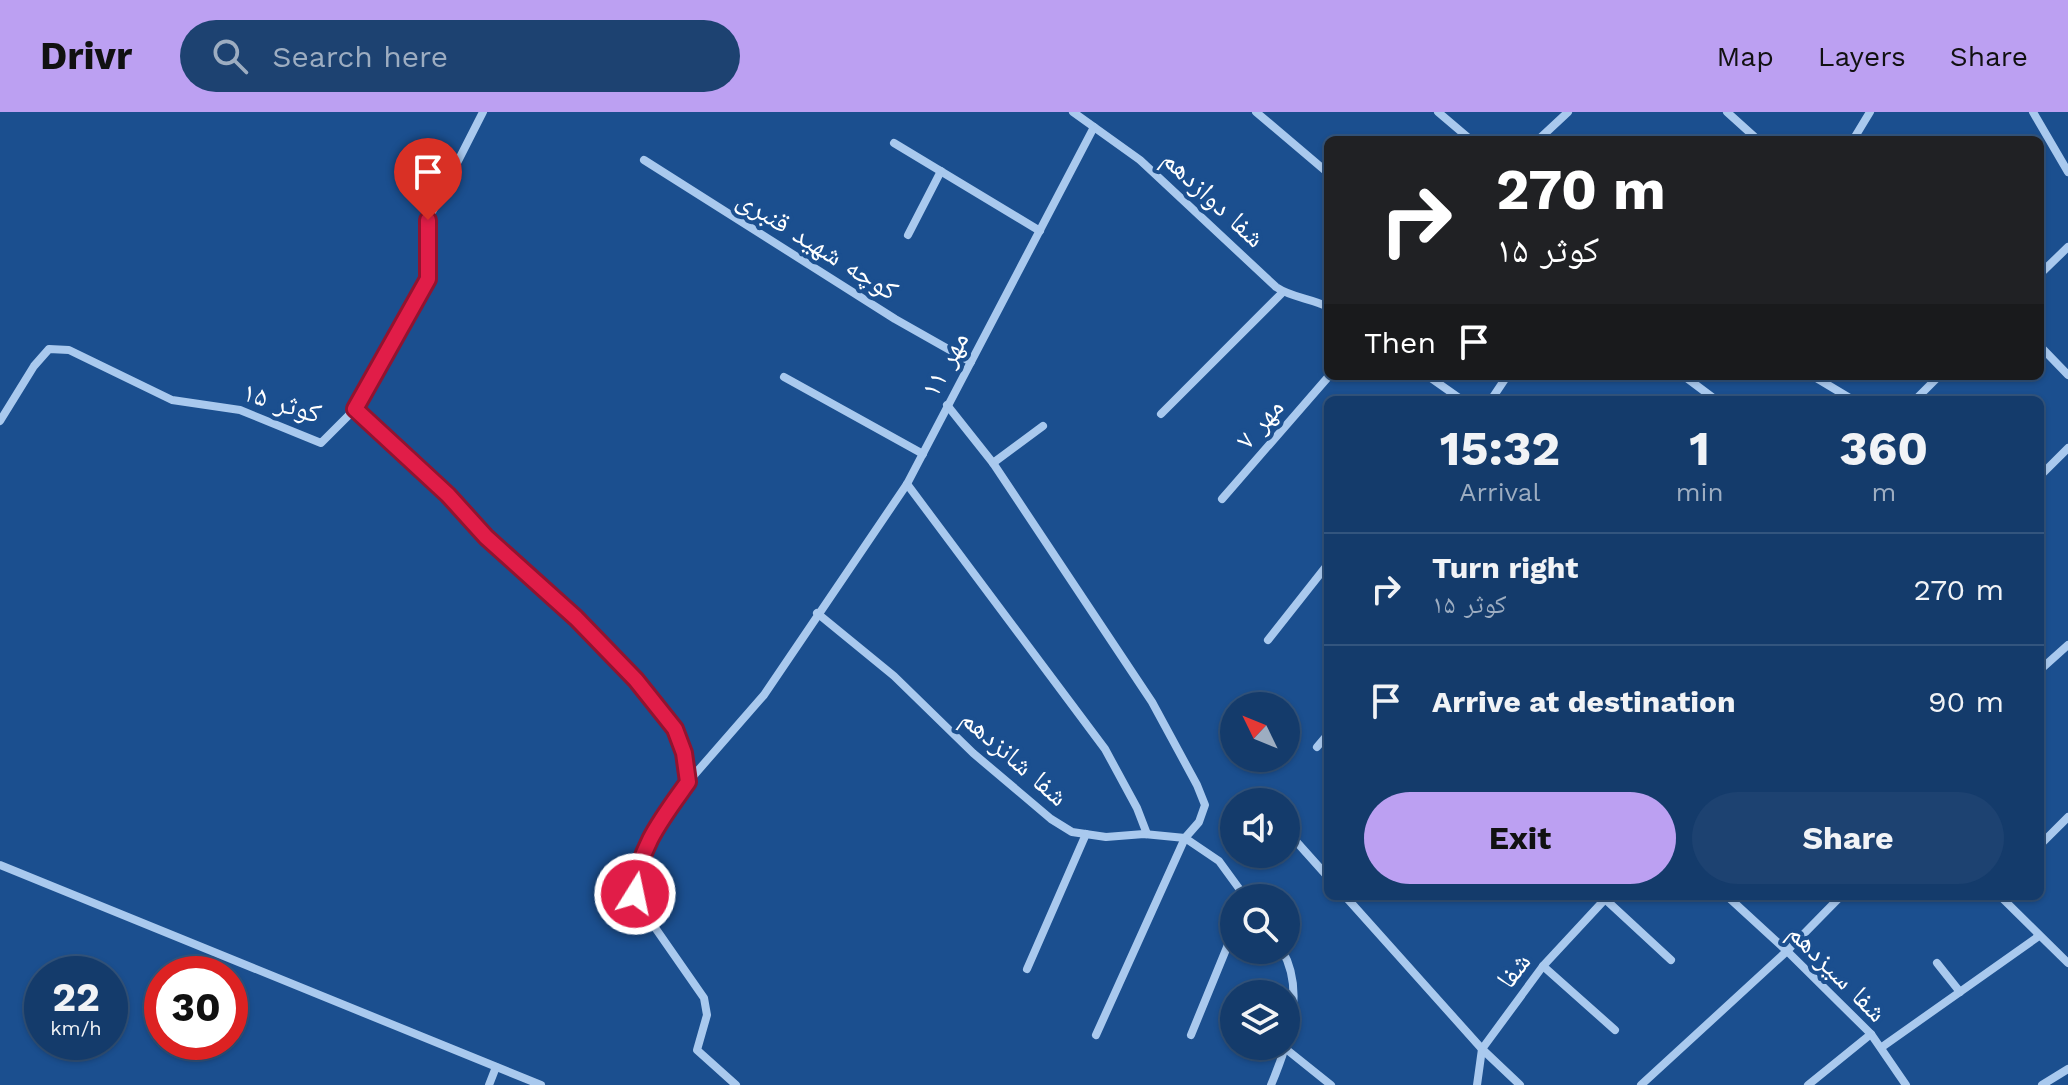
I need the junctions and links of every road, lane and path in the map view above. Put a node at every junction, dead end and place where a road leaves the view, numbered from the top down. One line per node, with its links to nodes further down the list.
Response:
1 (483, 112): 39 (street, کوثر ۱۵)
2 (1073, 112): 9 (street, شفا دوازدهم)
3 (1256, 112): 16 (street)
4 (1438, 112): 10 (street)
5 (1568, 112): 11 (street)
6 (1727, 112): 12 (street)
7 (1870, 112): 13 (street)
8 (2033, 112): 18 (street)
9 (1094, 127): 19 (street, مهر ۱۱); 23 (street, شفا دوازدهم)
10 (1466, 136)
11 (1542, 136)
12 (1754, 136)
13 (1855, 136)
14 (894, 143): 17 (street)
15 (644, 160): 26 (street, کوچه شهید قنبری)
16 (1324, 170)
17 (941, 171): 19 (street); 20 (street)
18 (2068, 172)
19 (1040, 231): 26 (street, مهر ۱۱)
20 (908, 235)
21 (2068, 247): 22 (street)
22 (2044, 270)
23 (1283, 292): 24 (street, شفا دوازدهم); 40 (street)
24 (1324, 305)
25 (2044, 350): 27 (street)
26 (971, 362): 38 (street, مهر ۱۱)
27 (2068, 375)
28 (784, 377): 44 (street)
29 (1326, 380): 48 (street, مهر ۷)
30 (1434, 380): 34 (street)
31 (1689, 380): 35 (street)
32 (1820, 380): 36 (street)
33 (1933, 380): 37 (street)
34 (1456, 396)
35 (1711, 396)
36 (1846, 396)
37 (1919, 396)
38 (947, 405): 44 (street, مهر ۱۱); 45 (street)
39 (355, 409): 41 (street, کوثر ۱۵); 56 (street)
40 (1161, 414)
41 (0, 421)
42 (1043, 426): 45 (street)
43 (2068, 448): 46 (street)
44 (923, 454): 47 (street, مهر ۱۱)
45 (993, 463): 60 (street)
46 (2044, 472)
47 (907, 484): 50 (street, مهر ۱۱); 59 (street)
48 (1222, 499)
49 (1324, 569): 51 (street)
50 (817, 613): 56 (street, مهر ۱۱); 58 (street, شفا شانزدهم)
51 (1268, 640)
52 (2068, 645): 53 (street)
53 (2044, 666)
54 (1324, 739): 55 (street)
55 (1317, 747)
56 (688, 782): 93 (street, مهر ۱۱)
57 (2068, 817): 61 (street)
58 (1086, 834): 59 (street, شفا شانزدهم); 79 (street)
59 (1147, 834): 60 (street, شفا شانزدهم)
60 (1185, 838): 65 (street, شفا شانزدهم); 83 (street)
61 (2044, 841)
62 (1300, 846): 64 (street)
63 (0, 865): 89 (street)
64 (1324, 873)
65 (1236, 884)
66 (1349, 900): 86 (street)
67 (1605, 900): 78 (street, شفا)
68 (1609, 900): 74 (street)
69 (1731, 900): 73 (street, شفا سیزدهم)
70 (1837, 900): 73 (street)
71 (2004, 900): 72 (street)
72 (2039, 936): 76 (street); 80 (street, شفا سیزدهم)
73 (1787, 951): 82 (street, شفا سیزدهم); 98 (street)
74 (1671, 960)
75 (1937, 963): 80 (street)
76 (2068, 963)
77 (1220, 964): 84 (street)
78 (1543, 966): 81 (street); 86 (street, شفا)
79 (1027, 969)
80 (1960, 992): 85 (street, شفا سیزدهم)
81 (1615, 1030)
82 (1871, 1034): 85 (street, شفا سیزدهم); 99 (street)
83 (1096, 1035)
84 (1191, 1035)
85 (1882, 1047): 100 (street, شفا سیزدهم)
86 (1482, 1049): 96 (street, شفا); 97 (street)
87 (1281, 1060): 94 (street)
88 (1300, 1060): 95 (street)
89 (496, 1067): 91 (street); 92 (street)
90 (2068, 1069): 101 (street)
91 (489, 1085)
92 (541, 1085)
93 (736, 1085)
94 (1271, 1085)
95 (1331, 1085)
96 (1477, 1085)
97 (1520, 1085)
98 (1641, 1085)
99 (1808, 1085)
100 (1906, 1085)
101 (2042, 1085)

